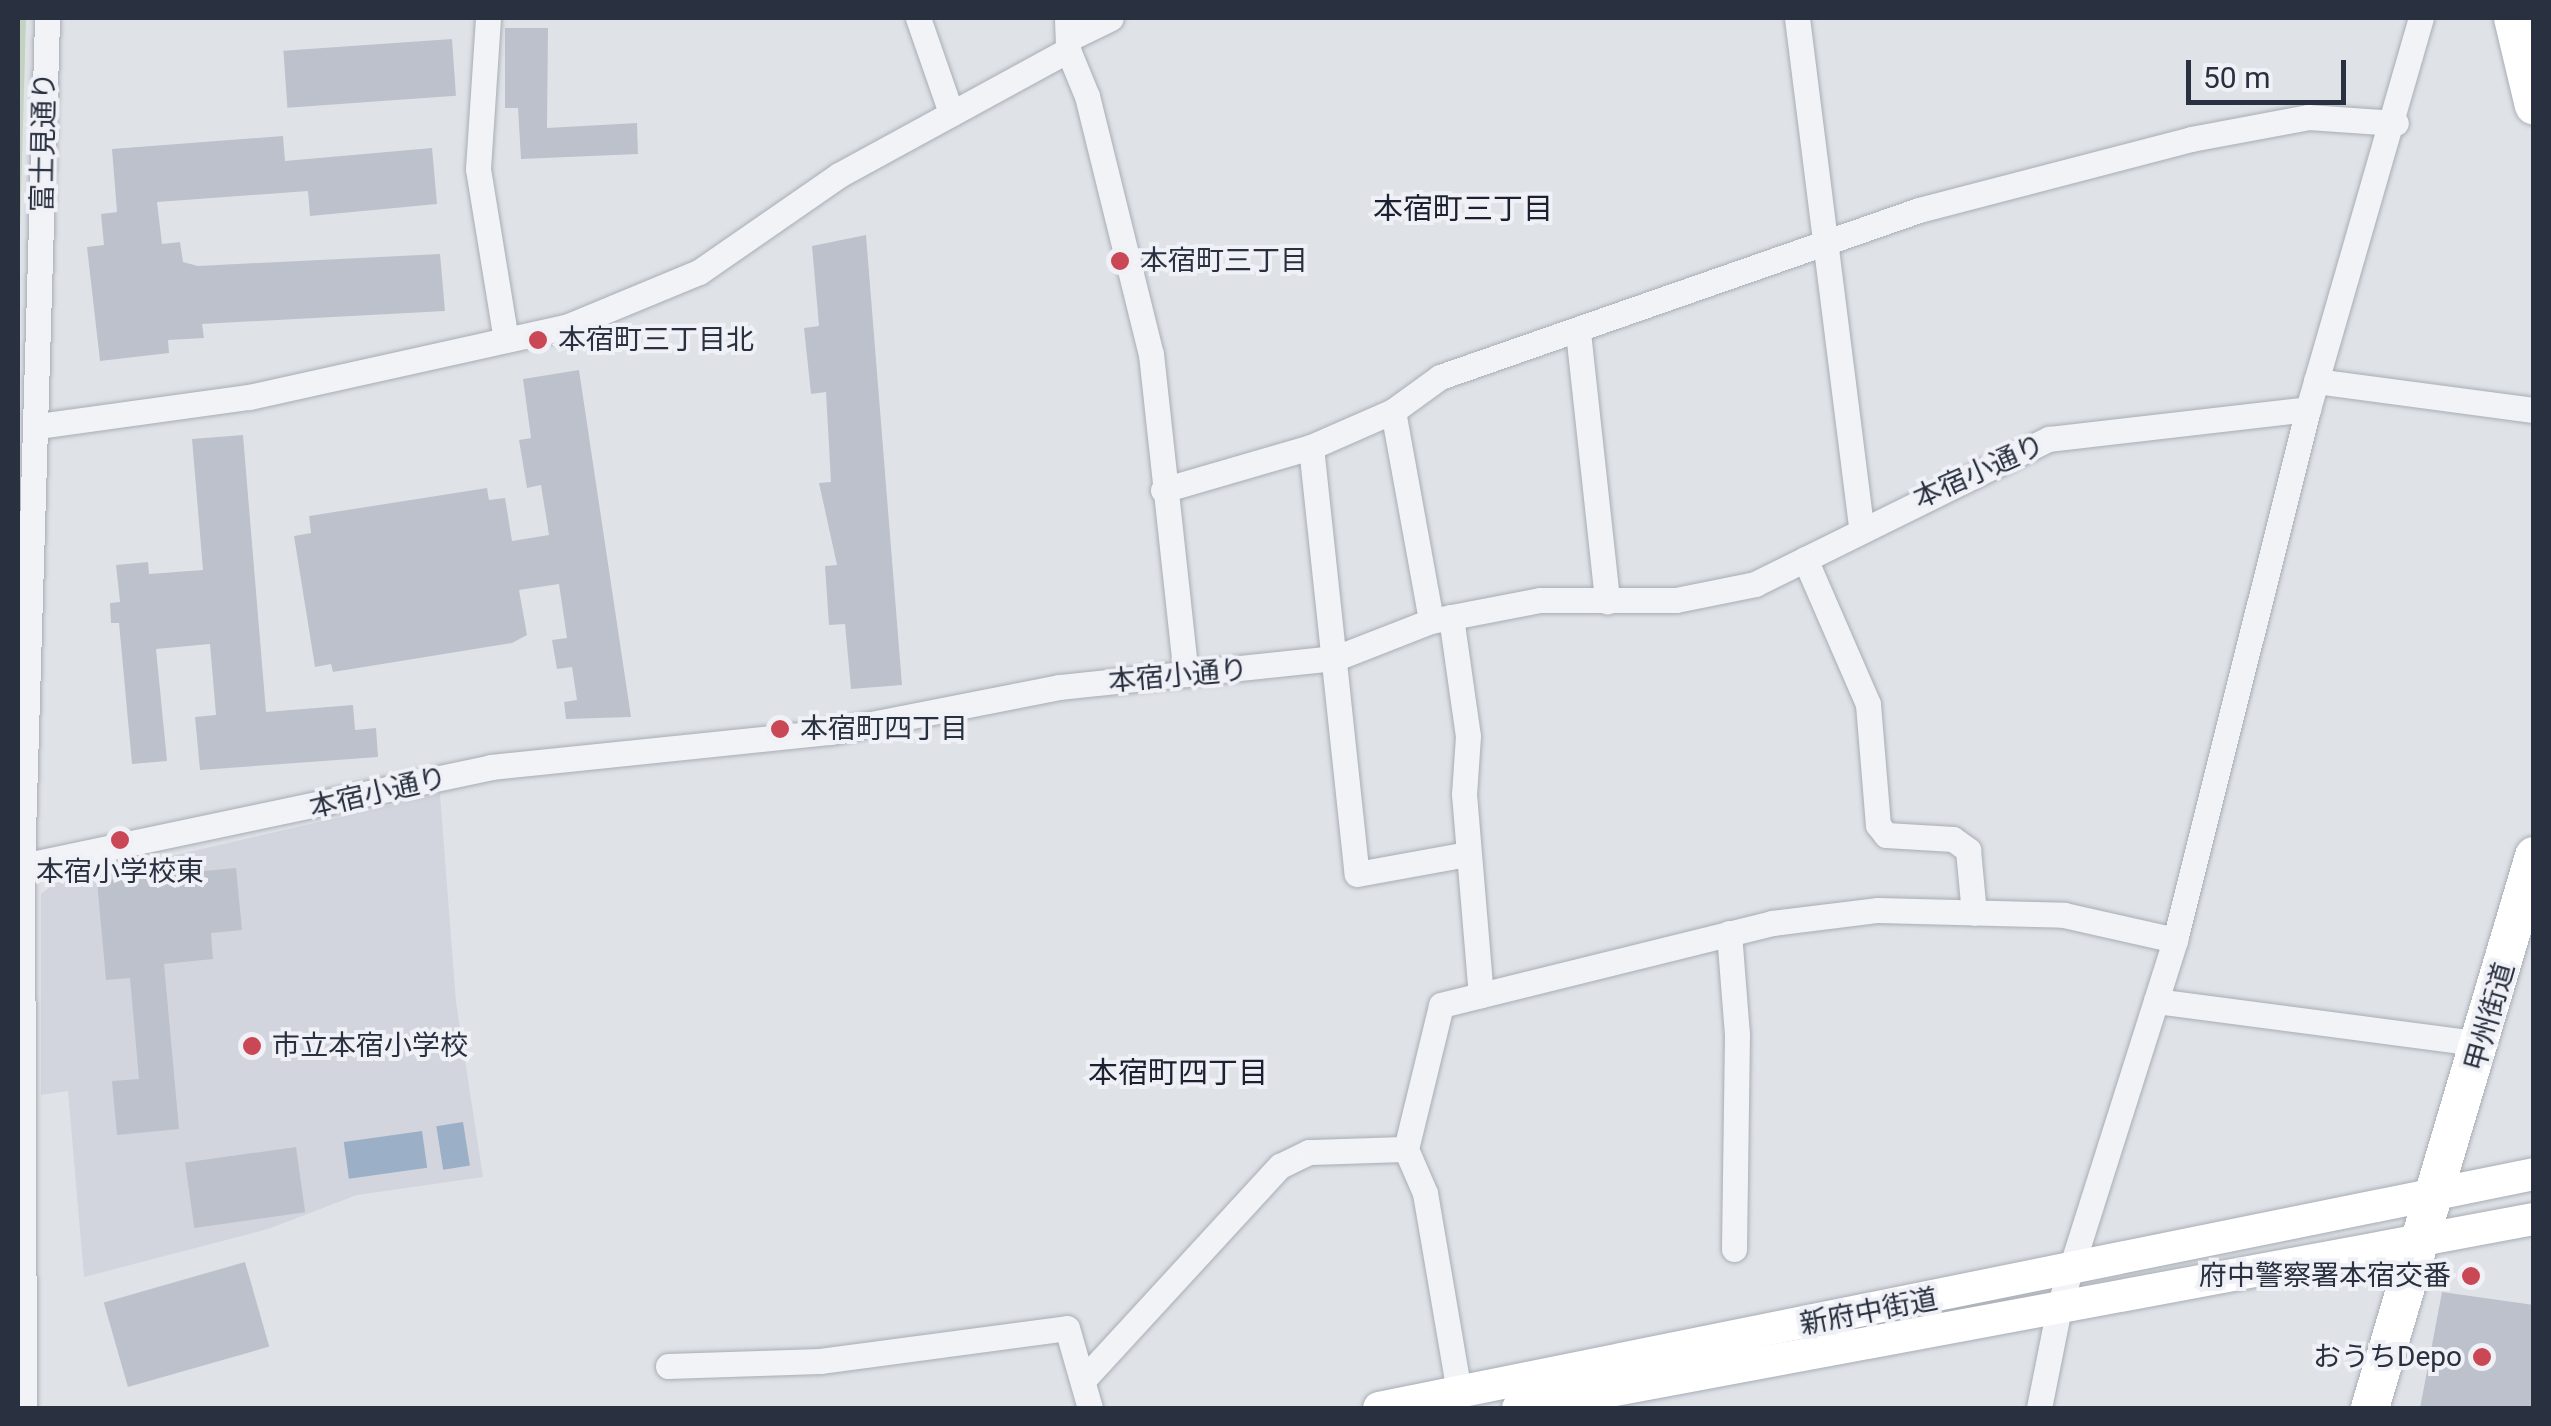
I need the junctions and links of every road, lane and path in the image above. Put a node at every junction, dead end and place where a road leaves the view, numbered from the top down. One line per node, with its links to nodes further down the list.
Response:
1 (46, 18): 19 (street, 富士見通り)
2 (488, 18): 14 (street)
3 (918, 18): 10 (street)
4 (1111, 18): 8 (street)
5 (1797, 18): 12 (street)
6 (2421, 18): 11 (street)
7 (2512, 18): 9 (highway)
8 (1069, 35): 10 (street); 21 (street)
9 (2534, 106)
10 (950, 114): 14 (street)
11 (2396, 123): 12 (street); 15 (street)
12 (1822, 241): 13 (street); 22 (street)
13 (1578, 332): 18 (street); 24 (street)
14 (506, 340): 19 (street)
15 (2316, 381): 16 (street); 17 (street)
16 (2308, 409): 22 (street, 本宿小通り); 33 (street)
17 (2534, 410)
18 (1393, 412): 20 (street); 25 (street)
19 (39, 426): 30 (street, 富士見通り)
20 (1310, 447): 21 (street); 26 (street)
21 (1163, 490): 27 (street)
22 (1862, 526): 23 (street, 本宿小通り)
23 (1805, 559): 24 (street, 本宿小通り); 31 (street)
24 (1607, 601): 25 (street, 本宿小通り)
25 (1441, 619): 26 (street, 本宿小通り); 28 (street)
26 (1336, 658): 27 (street, 本宿小通り); 28 (street)
27 (1186, 674): 30 (street, 本宿小通り)
28 (1468, 854): 34 (street)
29 (2534, 856): 36 (highway, 甲州街道)
30 (20, 867): 48 (street, 富士見通り)
31 (1974, 914): 32 (street); 33 (street)
32 (1729, 934): 34 (street); 42 (street)
33 (2175, 940): 35 (street)
34 (1481, 995): 37 (street)
35 (2156, 1001): 36 (street); 43 (street)
36 (2483, 1044): 39 (highway, 甲州街道)
37 (1406, 1149): 46 (street); 47 (street)
38 (2520, 1176): 39 (main road, 新府中街道)
39 (2438, 1194): 41 (highway, 甲州街道); 43 (main road, 新府中街道)
40 (2528, 1220): 41 (main road, 新府中街道)
41 (2425, 1238): 44 (main road, 新府中街道); 53 (highway, 甲州街道)
42 (1734, 1249)
43 (2070, 1271): 44 (street); 47 (main road, 新府中街道)
44 (2060, 1303): 51 (main road, 新府中街道); 52 (street)
45 (668, 1366): 46 (street)
46 (1083, 1380): 49 (street)
47 (1459, 1392): 50 (main road, 新府中街道)
48 (24, 1408)
49 (1090, 1408)
50 (1378, 1408)
51 (1518, 1408)
52 (2040, 1408)
53 (2370, 1408)

